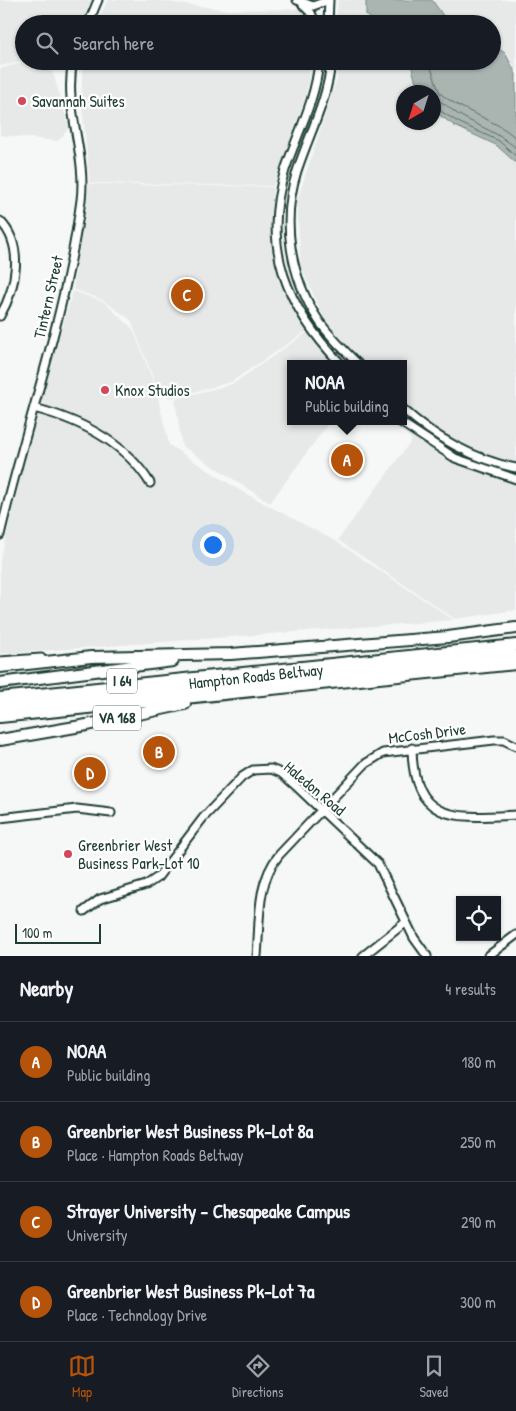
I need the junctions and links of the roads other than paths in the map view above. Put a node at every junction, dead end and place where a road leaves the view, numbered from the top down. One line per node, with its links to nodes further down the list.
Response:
1 (98, 0): 4 (street)
2 (329, 0): 3 (street); 6 (street)
3 (298, 1): 5 (street)
4 (92, 15)
5 (312, 15)
6 (328, 15)
7 (72, 70): 14 (street, Tintern Street)
8 (317, 70): 12 (street)
9 (330, 70): 13 (street)
10 (0, 221): 11 (street)
11 (0, 316)
12 (337, 360)
13 (354, 360)
14 (34, 408): 19 (street); 20 (street, Tintern Street)
15 (407, 412): 17 (street)
16 (405, 425): 18 (street)
17 (516, 468)
18 (516, 479)
19 (150, 483)
20 (0, 535)
21 (516, 628): 23 (highway)
22 (516, 643): 30 (highway, Hampton Roads Beltway / I 64); 32 (highway)
23 (231, 654): 28 (highway); 29 (highway)
24 (516, 655): 33 (highway)
25 (69, 656): 26 (street)
26 (0, 661)
27 (516, 664): 31 (highway, Hampton Roads Beltway / I 64)
28 (0, 667)
29 (0, 683)
30 (0, 693)
31 (234, 693): 34 (highway, Hampton Roads Beltway / I 64); 35 (highway, VA 168)
32 (0, 698)
33 (0, 707)
34 (0, 717)
35 (0, 740)
36 (516, 746): 37 (street, McCosh Drive)
37 (412, 748): 38 (street, McCosh Drive); 40 (street)
38 (321, 810): 42 (street, Haledon Road); 43 (street, Haledon Road); 45 (street, McCosh Drive)
39 (111, 812): 41 (street)
40 (516, 815)
41 (0, 818)
42 (84, 911)
43 (406, 922): 46 (street); 47 (street, Haledon Road)
44 (516, 934): 48 (street)
45 (257, 956)
46 (363, 956)
47 (427, 956)
48 (488, 956)

